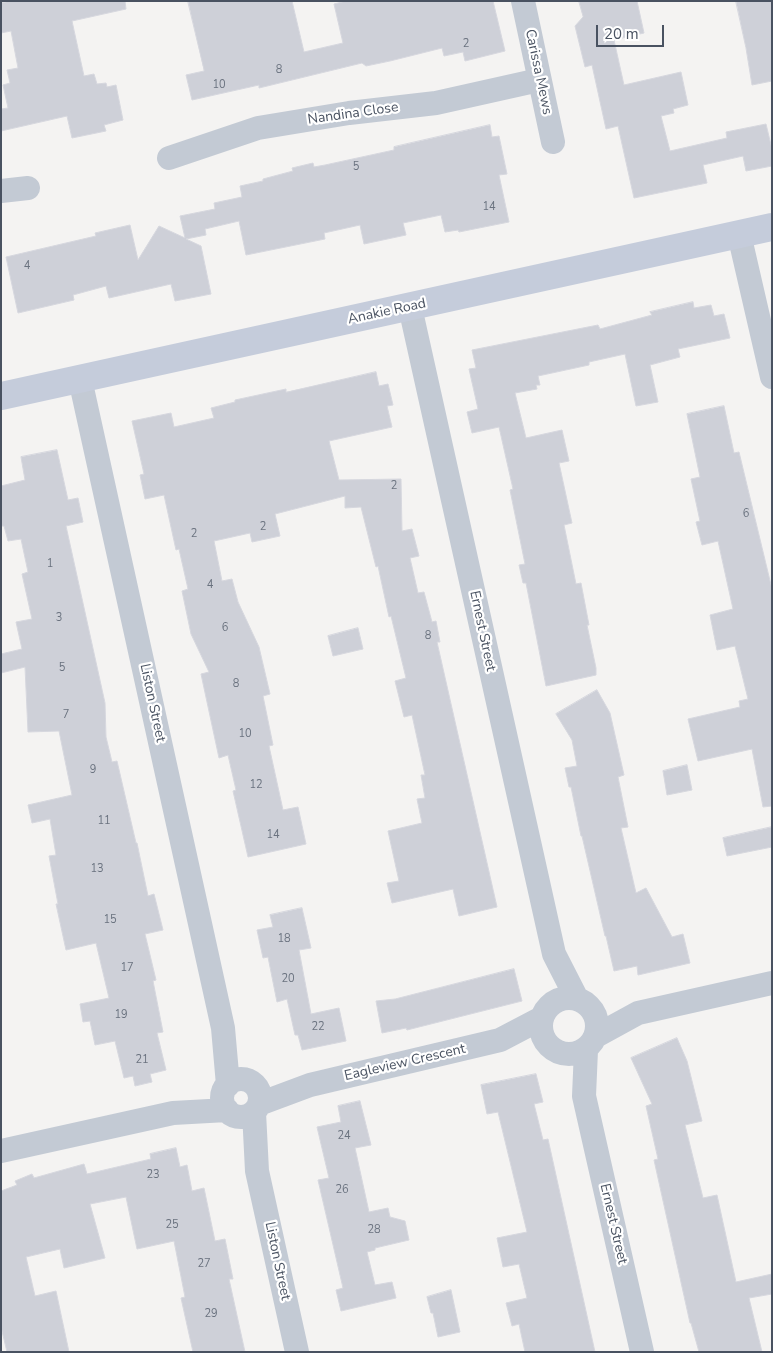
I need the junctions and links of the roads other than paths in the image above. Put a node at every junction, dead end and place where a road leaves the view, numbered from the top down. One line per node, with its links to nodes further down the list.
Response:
1 (523, 1): 2 (street, Carissa Mews)
2 (539, 80): 3 (street, Carissa Mews); 4 (street, Nandina Close)
3 (553, 142)
4 (169, 158)
5 (28, 188): 6 (street)
6 (1, 191)
7 (772, 227): 8 (main road, Anakie Road)
8 (739, 234): 9 (main road, Anakie Road); 10 (street)
9 (410, 307): 11 (main road, Anakie Road); 13 (street, Ernest Street)
10 (772, 377)
11 (80, 379): 12 (main road, Anakie Road); 22 (street, Liston Street)
12 (1, 396)
13 (554, 954): 15 (street, Ernest Street); 16 (street, Ernest Street)
14 (772, 983): 17 (street)
15 (585, 1004): 16 (street); 17 (street); 19 (street)
16 (546, 1011): 18 (street, Eagleview Crescent); 20 (street)
17 (638, 1013): 19 (street)
18 (500, 1040): 20 (street, Eagleview Crescent); 22 (street, Eagleview Crescent)
19 (591, 1043): 20 (street); 21 (street, Ernest Street)
20 (554, 1049): 21 (street, Ernest Street)
21 (584, 1096): 25 (street, Ernest Street)
22 (241, 1098): 23 (street, Eagleview Crescent); 24 (street, Liston Street)
23 (1, 1152)
24 (297, 1352)
25 (642, 1352)

